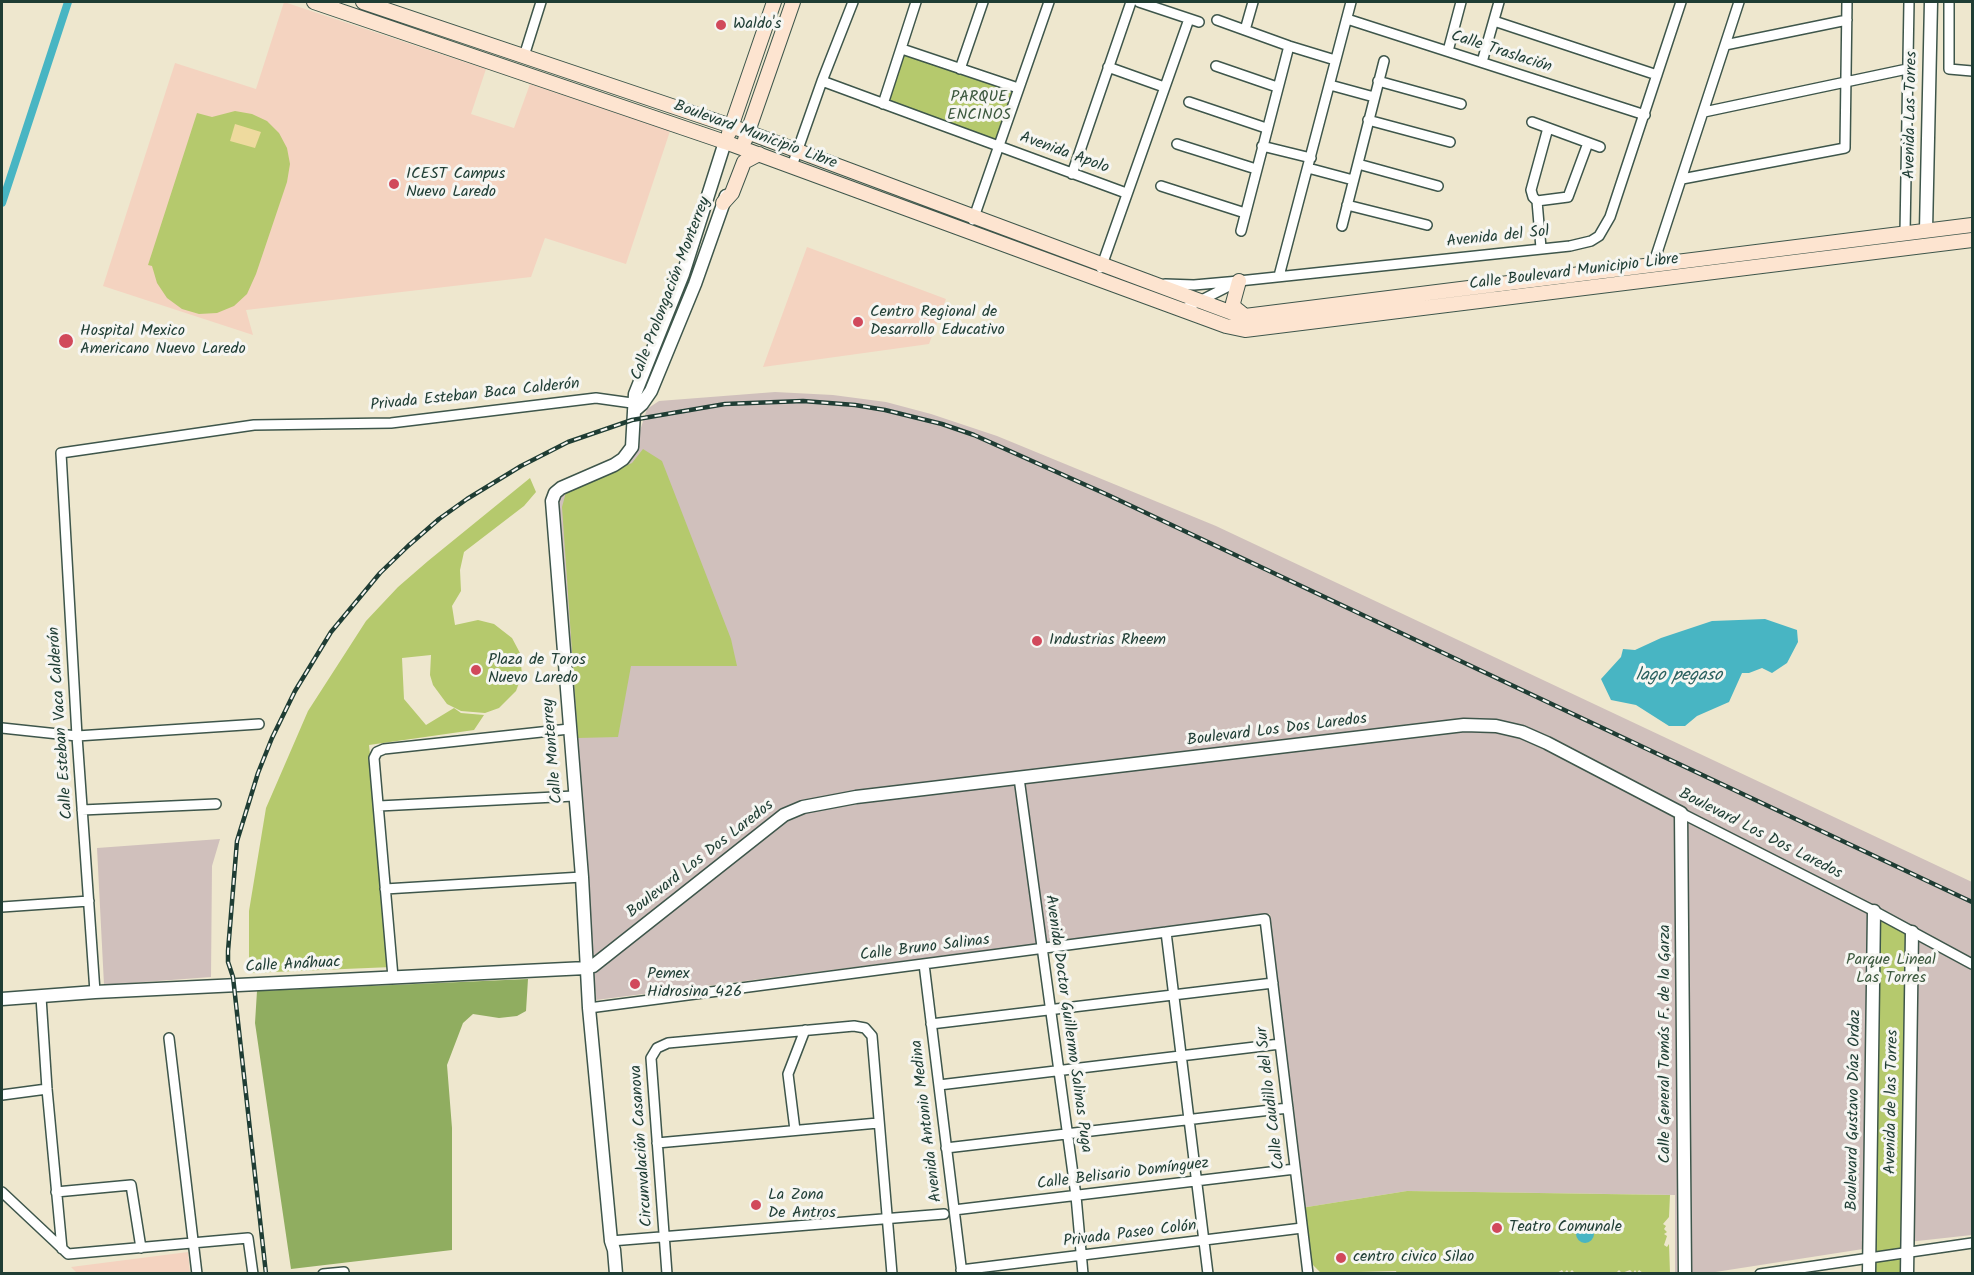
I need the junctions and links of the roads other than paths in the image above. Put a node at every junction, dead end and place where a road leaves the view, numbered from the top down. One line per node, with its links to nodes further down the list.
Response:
1 (314, 2): 36 (main road, Boulevard Municipio Libre)
2 (363, 2): 30 (main road, Boulevard Municipio Libre)
3 (541, 2): 35 (street)
4 (774, 2): 63 (main road, Calle Prolongación Monterrey)
5 (793, 2): 66 (main road, Calle Prolongación Monterrey)
6 (853, 2): 47 (street)
7 (916, 2): 33 (street)
8 (983, 2): 42 (street)
9 (1049, 2): 53 (street)
10 (1131, 2): 41 (street)
11 (1139, 2): 22 (street)
12 (1253, 2): 29 (street)
13 (1351, 2): 24 (street)
14 (1461, 2): 34 (street)
15 (1499, 2): 27 (street)
16 (1681, 2): 46 (street, Avenida del Sol)
17 (1739, 2): 31 (street)
18 (1847, 2): 26 (street)
19 (1909, 2): 43 (street)
20 (1931, 2): 97 (street, Avenida Las Torres)
21 (1949, 2): 44 (street)
22 (1167, 6): 23 (street)
23 (1189, 19): 28 (street); 51 (street)
24 (1347, 19): 34 (street, Calle Traslación); 37 (street)
25 (1217, 20): 29 (street)
26 (1847, 20): 31 (street); 49 (street)
27 (1494, 21): 39 (street); 46 (street)
28 (1199, 22)
29 (1245, 30): 32 (street)
30 (481, 41): 35 (main road, Boulevard Municipio Libre); 36 (main road)
31 (1725, 45): 59 (street)
32 (1288, 46): 37 (street); 52 (street)
33 (902, 49): 42 (street); 57 (street)
34 (1448, 51): 39 (street, Calle Traslación)
35 (524, 56): 45 (main road, Boulevard Municipio Libre)
36 (476, 57): 54 (main road, Boulevard Municipio Libre)
37 (1335, 60): 50 (street)
38 (1384, 61): 48 (street)
39 (1482, 62): 60 (street, Calle Traslación)
40 (1216, 66): 52 (street)
41 (1108, 68): 51 (street); 82 (street)
42 (960, 69): 53 (street)
43 (1907, 69): 49 (street); 100 (street)
44 (1972, 71)
45 (580, 75): 54 (main road); 63 (main road, Boulevard Municipio Libre)
46 (1657, 75): 60 (street, Avenida del Sol)
47 (822, 81): 57 (street, Avenida Apolo); 75 (street)
48 (1378, 81): 55 (street); 58 (street)
49 (1846, 82): 59 (street); 83 (street)
50 (1330, 85): 55 (street); 77 (street)
51 (1164, 87): 88 (street)
52 (1277, 87): 64 (street)
53 (1018, 88): 71 (street)
54 (574, 90): 67 (main road, Boulevard Municipio Libre)
55 (1374, 97): 61 (street)
56 (1189, 102): 64 (street)
57 (883, 104): 71 (street, Avenida Apolo)
58 (1461, 104)
59 (1704, 112): 83 (street)
60 (1645, 115): 102 (street, Avenida del Sol)
61 (1368, 120): 68 (street); 78 (street)
62 (1532, 122): 65 (street)
63 (731, 126): 66 (main road, Boulevard Municipio Libre); 67 (main road, Calle Prolongación Monterrey)
64 (1266, 128): 72 (street)
65 (1548, 128): 69 (street); 89 (street)
66 (748, 132): 74 (main road, Calle Prolongación Monterrey); 75 (main road, Boulevard Municipio Libre)
67 (725, 142): 74 (main road, Boulevard Municipio Libre); 112 (street, Calle Prolongación Monterrey)
68 (1450, 142)
69 (1588, 143): 73 (street); 89 (street)
70 (1177, 144): 81 (street)
71 (999, 146): 82 (street, Avenida Apolo); 93 (street)
72 (1262, 146): 77 (street); 81 (street)
73 (1600, 147)
74 (742, 148): 76 (main road, Boulevard Municipio Libre); 90 (street, Calle Prolongación Monterrey)
75 (798, 151): 79 (street); 80 (main road, Boulevard Municipio Libre)
76 (759, 154): 79 (main road, Boulevard Municipio Libre); 90 (main road)
77 (1309, 163): 84 (street); 105 (street)
78 (1358, 164): 84 (street); 87 (street)
79 (792, 166): 85 (main road, Boulevard Municipio Libre)
80 (844, 168): 85 (main road); 93 (main road, Boulevard Municipio Libre)
81 (1256, 169): 92 (street)
82 (1072, 174): 88 (street, Avenida Apolo)
83 (1682, 179): 104 (street)
84 (1353, 180): 91 (street)
85 (839, 183): 98 (main road, Boulevard Municipio Libre)
86 (1161, 186): 92 (street)
87 (1438, 186)
88 (1126, 193): 103 (street)
89 (1537, 201): 102 (street)
90 (723, 203): 112 (street, Calle Prolongación Monterrey)
91 (1347, 205): 94 (street); 96 (street)
92 (1245, 213): 99 (street)
93 (974, 217): 98 (street); 103 (main road, Boulevard Municipio Libre)
94 (1427, 225)
95 (1972, 225): 97 (main road, Calle Boulevard Municipio Libre)
96 (1342, 226)
97 (1926, 230): 100 (main road, Calle Boulevard Municipio Libre)
98 (968, 231): 106 (main road, Boulevard Municipio Libre)
99 (1241, 231)
100 (1905, 233): 104 (main road, Calle Boulevard Municipio Libre)
101 (1972, 240): 110 (main road, Calle Boulevard Municipio Libre)
102 (1541, 248): 105 (street, Avenida del Sol)
103 (1102, 265): 106 (street); 108 (main road, Boulevard Municipio Libre)
104 (1653, 265): 111 (main road, Calle Boulevard Municipio Libre)
105 (1279, 276): 107 (street, Avenida del Sol)
106 (1098, 279): 110 (main road, Boulevard Municipio Libre)
107 (1239, 281): 108 (street, Avenida del Sol); 109 (street); 111 (main road)
108 (1151, 283): 109 (main road, Boulevard Municipio Libre)
109 (1200, 301): 110 (street); 111 (main road, Calle Boulevard Municipio Libre)
110 (1182, 310)
111 (1245, 316)
112 (637, 406): 113 (street, Privada Esteban Baca Calderón); 116 (street, Calle Monterrey)
113 (61, 453): 117 (street, Calle Esteban Vaca Calderón)
114 (259, 724): 117 (street)
115 (2, 728): 117 (street)
116 (569, 729): 119 (street, Calle Monterrey); 121 (street)
117 (77, 736): 122 (street, Calle Esteban Vaca Calderón)
118 (1019, 778): 123 (street, Boulevard Los Dos Laredos); 132 (street, Avenida Doctor Guillermo Salinas Puga); 133 (street, Boulevard Los Dos Laredos)
119 (574, 796): 121 (street); 124 (street, Calle Monterrey)
120 (216, 804): 122 (street)
121 (379, 806): 125 (street)
122 (82, 810): 126 (street, Calle Esteban Vaca Calderón)
123 (1681, 813): 128 (street, Boulevard Los Dos Laredos); 190 (street, Calle General Tomás F. de la Garza)
124 (582, 877): 125 (street); 133 (street, Calle Monterrey)
125 (384, 889): 136 (street)
126 (89, 901): 127 (street); 138 (street, Calle Esteban Vaca Calderón)
127 (2, 907)
128 (1874, 911): 131 (street, Boulevard Los Dos Laredos); 178 (street, Boulevard Gustavo Díaz Ordaz)
129 (1265, 920): 130 (street, Calle Bruno Salinas); 137 (street, Calle Caudillo del Sur)
130 (1166, 932): 132 (street, Calle Bruno Salinas); 139 (street)
131 (1912, 932): 135 (street, Boulevard Los Dos Laredos); 176 (street, Avenida de las Torres)
132 (1042, 949): 134 (street, Calle Bruno Salinas); 143 (street, Avenida Doctor Guillermo Salinas Puga)
133 (588, 963): 136 (street, Calle Anáhuac); 142 (street, Calle Monterrey)
134 (924, 964): 142 (street, Calle Bruno Salinas); 144 (street, Avenida Antonio Medina)
135 (1972, 964)
136 (393, 977): 138 (street, Calle Anáhuac)
137 (1273, 983): 139 (street); 147 (street, Calle Caudillo del Sur)
138 (95, 992): 140 (street, Calle Anáhuac)
139 (1174, 995): 143 (street); 148 (street)
140 (41, 997): 141 (street, Calle Anáhuac); 151 (street)
141 (2, 999)
142 (592, 1007): 171 (street, Calle Monterrey)
143 (1051, 1010): 144 (street); 149 (street, Avenida Doctor Guillermo Salinas Puga)
144 (931, 1024): 150 (street, Avenida Antonio Medina)
145 (805, 1030): 155 (street, Circunvalación Casanova); 156 (street); 158 (street, Circunvalación Casanova)
146 (169, 1038): 173 (street)
147 (1280, 1044): 148 (street); 153 (street, Calle Caudillo del Sur)
148 (1181, 1056): 149 (street); 154 (street)
149 (1059, 1070): 150 (street); 157 (street, Avenida Doctor Guillermo Salinas Puga)
150 (939, 1085): 159 (street, Avenida Antonio Medina)
151 (46, 1089): 152 (street); 163 (street)
152 (2, 1095)
153 (1288, 1108): 154 (street); 160 (street, Calle Caudillo del Sur)
154 (1189, 1119): 157 (street); 161 (street)
155 (878, 1123): 156 (street); 167 (street)
156 (795, 1130): 158 (street)
157 (1067, 1134): 159 (street); 164 (street, Avenida Doctor Guillermo Salinas Puga)
158 (657, 1143): 169 (street, Circunvalación Casanova)
159 (946, 1148): 165 (street, Avenida Antonio Medina)
160 (1295, 1169): 161 (street, Calle Belisario Domínguez); 168 (street, Calle Caudillo del Sur)
161 (1196, 1181): 164 (street, Calle Belisario Domínguez); 170 (street)
162 (2, 1192): 175 (street)
163 (56, 1192): 174 (street); 175 (street)
164 (1076, 1196): 165 (street, Calle Belisario Domínguez); 177 (street, Avenida Doctor Guillermo Salinas Puga)
165 (954, 1210): 179 (street, Avenida Antonio Medina)
166 (944, 1214): 167 (street)
167 (888, 1218): 169 (street); 186 (street)
168 (1302, 1228): 170 (street, Privada Paseo Colón); 189 (street, Calle Caudillo del Sur)
169 (664, 1237): 171 (street); 185 (street, Circunvalación Casanova)
170 (1204, 1240): 177 (street, Privada Paseo Colón); 188 (street)
171 (614, 1243): 184 (street, Calle Monterrey)
172 (1972, 1243): 176 (street)
173 (194, 1244): 174 (street); 180 (street); 181 (street)
174 (141, 1248): 175 (street)
175 (65, 1251)
176 (1907, 1252): 178 (street); 193 (street, Avenida de las Torres)
177 (1081, 1256): 179 (street, Privada Paseo Colón); 187 (street, Avenida Doctor Guillermo Salinas Puga)
178 (1870, 1258): 191 (street); 192 (street, Boulevard Gustavo Díaz Ordaz)
179 (961, 1272)
180 (197, 1274)
181 (253, 1274)
182 (323, 1274): 183 (street)
183 (344, 1274)
184 (616, 1274)
185 (667, 1274)
186 (892, 1274)
187 (1083, 1274)
188 (1208, 1274)
189 (1308, 1274)
190 (1685, 1274)
191 (1760, 1274)
192 (1869, 1274)
193 (1907, 1274)

